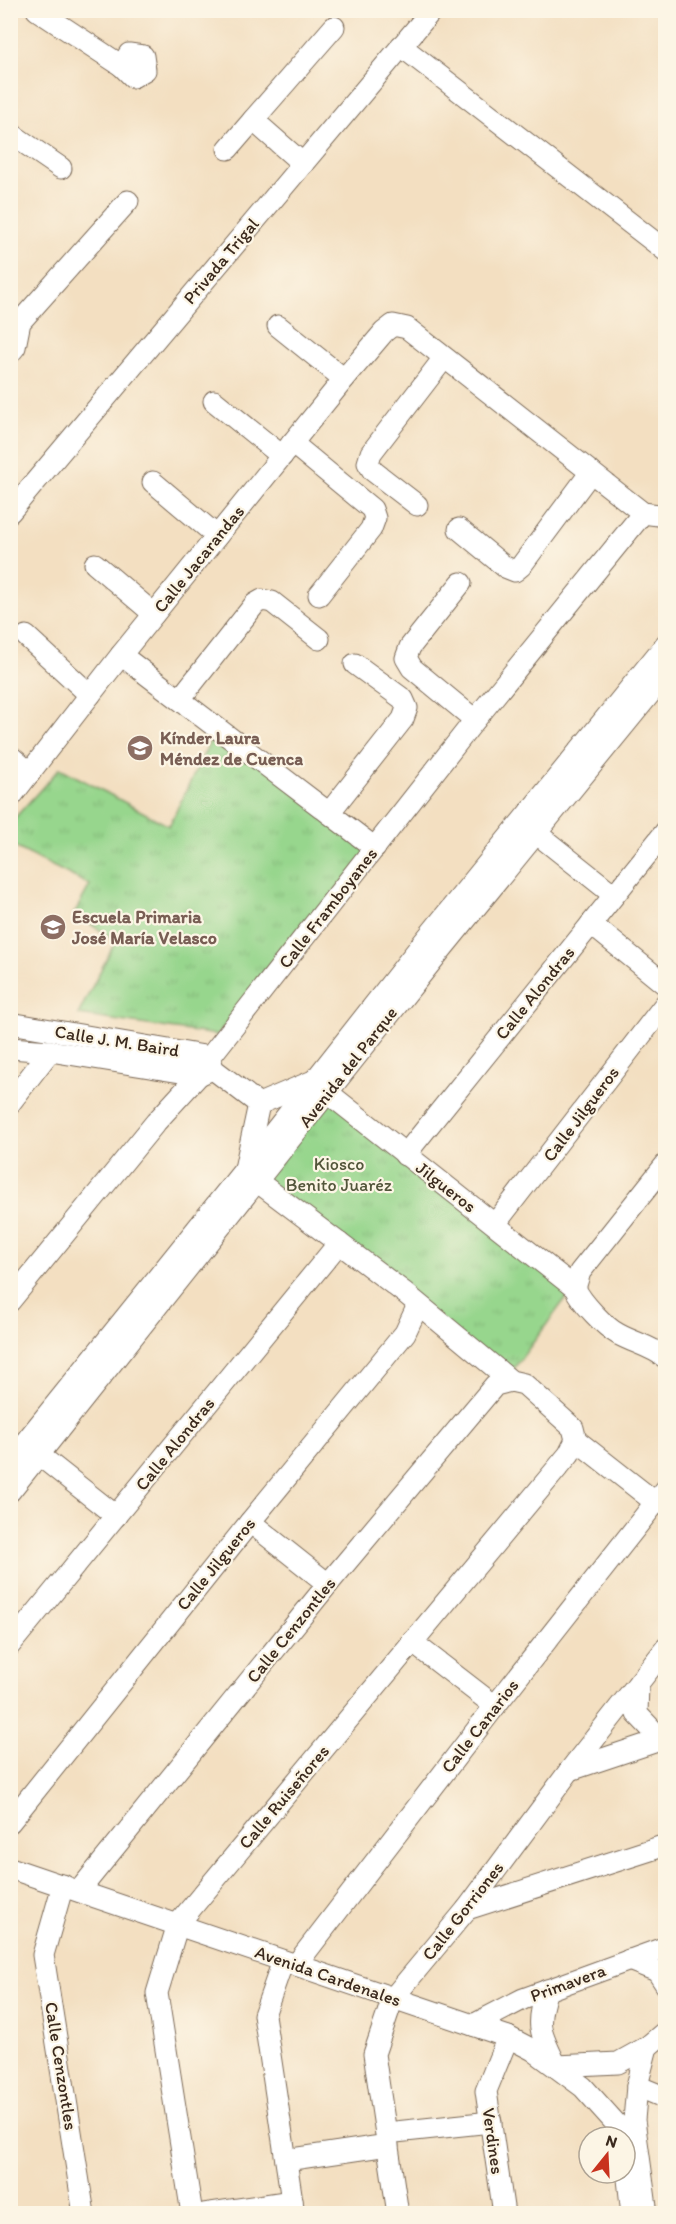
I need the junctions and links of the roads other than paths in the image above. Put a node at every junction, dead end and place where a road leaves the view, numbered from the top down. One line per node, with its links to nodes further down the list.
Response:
1 (37, 10): 5 (street)
2 (432, 10): 4 (street, Privada Trigal)
3 (334, 27): 6 (street)
4 (401, 46): 9 (street, Privada Trigal); 12 (street)
5 (122, 66)
6 (253, 120): 8 (street); 9 (street)
7 (10, 133): 10 (street)
8 (228, 149)
9 (303, 164): 23 (street, Privada Trigal)
10 (61, 168)
11 (128, 201): 13 (street)
12 (666, 251)
13 (15, 323): 15 (street)
14 (278, 326): 17 (street)
15 (10, 353)
16 (444, 358): 17 (street, Calle Jacarandas); 20 (street); 22 (street)
17 (344, 379): 19 (street, Calle Jacarandas)
18 (214, 401): 19 (street)
19 (287, 449): 27 (street, Calle Jacarandas); 30 (street)
20 (591, 472): 24 (street); 26 (street)
21 (153, 482): 27 (street)
22 (417, 505)
23 (10, 512)
24 (643, 513): 25 (street); 40 (street, Calle Framboyanes)
25 (666, 516)
26 (459, 529)
27 (217, 536): 31 (street, Calle Jacarandas)
28 (95, 564): 31 (street)
29 (461, 583): 40 (street)
30 (319, 595)
31 (154, 614): 35 (street, Calle Jacarandas)
32 (26, 636): 38 (street)
33 (319, 639): 39 (street)
34 (666, 644): 56 (street, Avenida del Parque)
35 (121, 655): 38 (street, Calle Jacarandas); 39 (street)
36 (355, 664): 44 (street)
37 (666, 674): 46 (street, Avenida del Parque)
38 (90, 695): 42 (street, Calle Jacarandas)
39 (180, 699): 44 (street)
40 (475, 720): 47 (street, Calle Framboyanes)
41 (10, 756): 42 (street)
42 (30, 773): 43 (street, Calle Jacarandas)
43 (10, 798)
44 (329, 813): 47 (street)
45 (666, 831): 48 (street, Calle Alondras)
46 (536, 833): 48 (street); 56 (street, Avenida del Parque)
47 (375, 848): 55 (street, Calle Framboyanes)
48 (614, 895): 49 (street, Calle Alondras)
49 (591, 924): 50 (street); 59 (street, Calle Alondras)
50 (666, 985)
51 (666, 1003): 62 (street, Calle Jilgueros)
52 (10, 1023): 55 (street, Calle J. M. Baird)
53 (10, 1048): 54 (street, Calle J. M. Baird)
54 (50, 1051): 55 (street, Calle J. M. Baird); 57 (street)
55 (207, 1067): 58 (street, Calle J. M. Baird); 65 (street, Calle Framboyanes)
56 (320, 1087): 58 (street); 59 (street, Jilgueros); 61 (street, Avenida del Parque)
57 (10, 1103)
58 (259, 1104): 61 (street)
59 (405, 1155): 62 (street, Jilgueros)
60 (666, 1164): 64 (street)
61 (251, 1175): 63 (street); 70 (street, Avenida del Parque); 71 (street, Avenida del Parque)
62 (495, 1224): 64 (street, Jilgueros)
63 (339, 1244): 66 (street); 74 (street, Calle Alondras)
64 (575, 1288): 67 (street, Jilgueros)
65 (10, 1301)
66 (418, 1305): 68 (street); 75 (street, Calle Jilgueros)
67 (661, 1346)
68 (511, 1381): 69 (street); 76 (street, Calle Cenzontles)
69 (576, 1440): 73 (street); 77 (street, Calle Ruiseñores)
70 (39, 1455): 72 (street, Avenida del Parque); 74 (street)
71 (10, 1461)
72 (10, 1491)
73 (660, 1496): 81 (street, Calle Canarios)
74 (116, 1516): 78 (street, Calle Alondras)
75 (250, 1522): 76 (street); 84 (street, Calle Jilgueros)
76 (328, 1584): 87 (street, Calle Cenzontles)
77 (412, 1642): 81 (street); 89 (street, Calle Ruiseñores)
78 (10, 1645)
79 (666, 1648): 80 (street, Calle Gorriones)
80 (638, 1683): 82 (street); 83 (street, Calle Gorriones)
81 (495, 1706): 92 (street, Calle Canarios)
82 (663, 1739): 83 (street)
83 (570, 1770): 88 (street, Calle Gorriones)
84 (10, 1822)
85 (666, 1845): 88 (street)
86 (10, 1868): 87 (street, Avenida Cardenales)
87 (71, 1888): 89 (street, Avenida Cardenales); 111 (street, Calle Cenzontles)
88 (467, 1909): 95 (street, Calle Gorriones)
89 (178, 1924): 92 (street, Avenida Cardenales); 112 (street, Calle Ruiseñores)
90 (666, 1947): 91 (street, Primavera)
91 (629, 1960): 93 (street); 94 (street, Primavera)
92 (290, 1963): 95 (street, Avenida Cardenales); 107 (street, Calle Canarios)
93 (666, 1985)
94 (547, 1990): 96 (street, Primavera); 100 (street)
95 (393, 1998): 96 (street, Avenida Cardenales); 106 (street, Calle Gorriones)
96 (473, 2025): 98 (street, Avenida Cardenales)
97 (666, 2031): 99 (street)
98 (508, 2037): 100 (street, Avenida Cardenales); 103 (street, Verdines)
99 (647, 2047): 100 (street); 101 (street)
100 (557, 2066): 104 (street, Avenida Cardenales)
101 (637, 2086): 102 (street); 105 (street)
102 (666, 2098)
103 (491, 2122): 106 (street); 115 (street, Verdines)
104 (618, 2125)
105 (627, 2125)
106 (387, 2139): 107 (street); 114 (street, Calle Gorriones)
107 (286, 2160): 110 (street, Calle Canarios)
108 (637, 2177): 117 (street)
109 (629, 2185): 116 (street)
110 (293, 2207): 113 (street)
111 (84, 2214)
112 (192, 2214)
113 (204, 2214)
114 (398, 2214)
115 (504, 2214)
116 (632, 2214)
117 (647, 2214)

